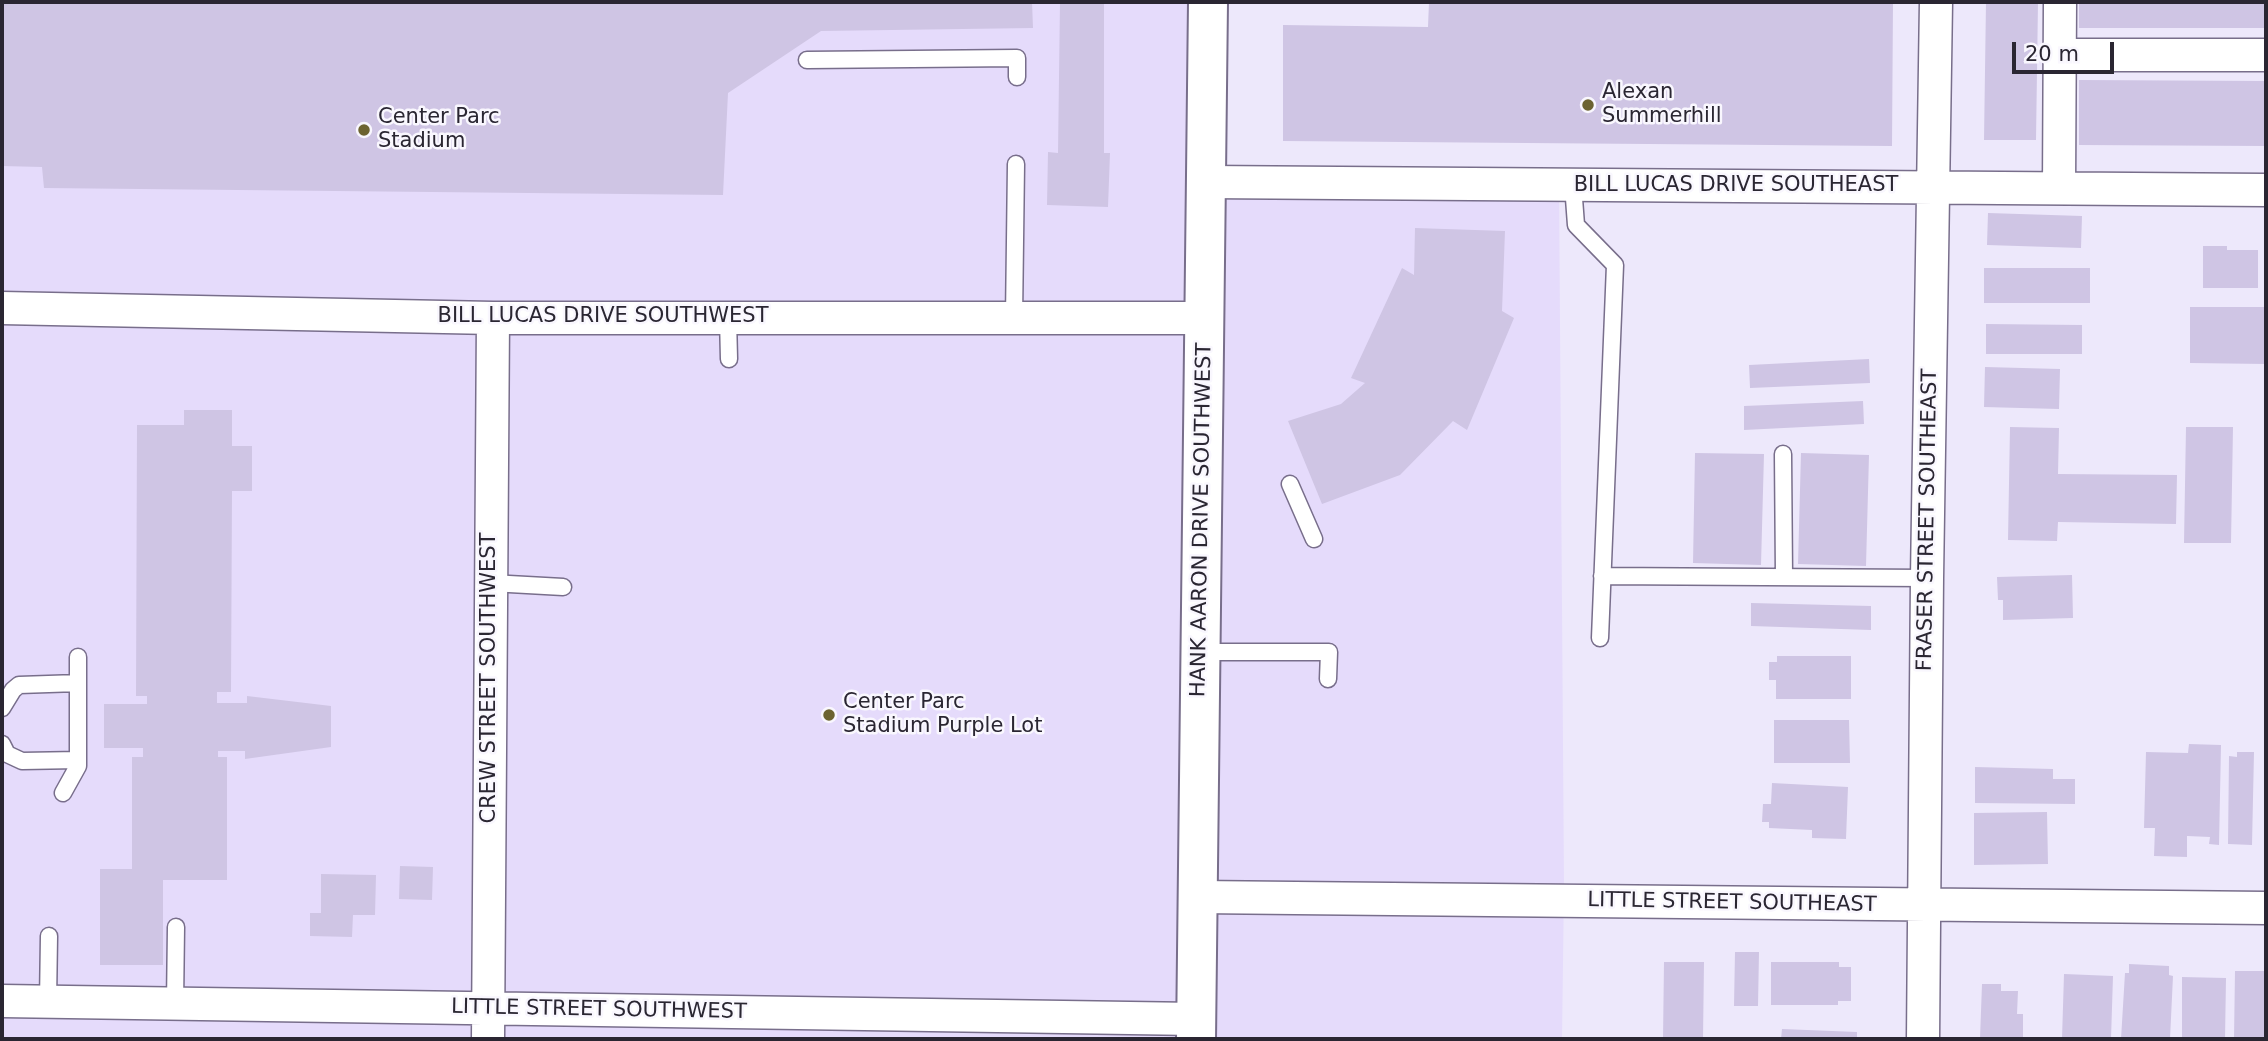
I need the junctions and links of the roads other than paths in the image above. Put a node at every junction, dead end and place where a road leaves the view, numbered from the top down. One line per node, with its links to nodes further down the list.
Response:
1 (1208, 2): 9 (main road, HANK AARON DRIVE SOUTHWEST)
2 (1936, 2): 11 (street, FRASER STREET SOUTHEAST)
3 (2060, 2): 4 (street)
4 (2060, 55): 5 (street); 12 (street)
5 (2266, 55)
6 (807, 60): 7 (lane)
7 (1017, 77)
8 (1016, 164): 17 (lane)
9 (1206, 182): 10 (street, BILL LUCAS DRIVE SOUTHEAST); 18 (main road, HANK AARON DRIVE SOUTHWEST)
10 (1573, 185): 11 (street, BILL LUCAS DRIVE SOUTHEAST); 23 (lane)
11 (1934, 187): 12 (street, BILL LUCAS DRIVE SOUTHEAST); 25 (street, FRASER STREET SOUTHEAST)
12 (2059, 188): 13 (street, BILL LUCAS DRIVE SOUTHEAST)
13 (2266, 190)
14 (2, 307): 15 (street, BILL LUCAS DRIVE SOUTHWEST)
15 (493, 318): 16 (street, BILL LUCAS DRIVE SOUTHWEST); 26 (street, CREW STREET SOUTHWEST)
16 (728, 318): 17 (street, BILL LUCAS DRIVE SOUTHWEST); 19 (lane)
17 (1014, 318): 18 (street, BILL LUCAS DRIVE SOUTHWEST)
18 (1205, 318): 29 (main road, HANK AARON DRIVE SOUTHWEST)
19 (729, 359)
20 (1783, 454): 24 (lane)
21 (1290, 484): 22 (lane)
22 (1314, 539)
23 (1602, 576): 24 (lane); 28 (lane)
24 (1784, 577): 25 (lane)
25 (1927, 578): 38 (street, FRASER STREET SOUTHEAST)
26 (491, 583): 27 (lane); 45 (street, CREW STREET SOUTHWEST)
27 (563, 587)
28 (1600, 638)
29 (1200, 652): 31 (lane); 37 (main road, HANK AARON DRIVE SOUTHWEST)
30 (78, 657): 32 (lane)
31 (1328, 679)
32 (78, 683): 33 (lane); 35 (lane)
33 (2, 708)
34 (2, 744): 35 (lane)
35 (78, 760): 36 (lane)
36 (63, 793)
37 (1198, 897): 38 (street, LITTLE STREET SOUTHEAST); 46 (main road, HANK AARON DRIVE SOUTHWEST)
38 (1924, 905): 39 (street, LITTLE STREET SOUTHEAST); 47 (street, FRASER STREET SOUTHEAST)
39 (2266, 908)
40 (176, 927): 44 (lane)
41 (49, 936): 43 (lane)
42 (2, 1002): 43 (street, LITTLE STREET SOUTHWEST)
43 (47, 1002): 44 (street, LITTLE STREET SOUTHWEST)
44 (174, 1004): 45 (street, LITTLE STREET SOUTHWEST)
45 (488, 1024): 46 (street, LITTLE STREET SOUTHWEST)
46 (1196, 1029)
47 (1923, 1039)

